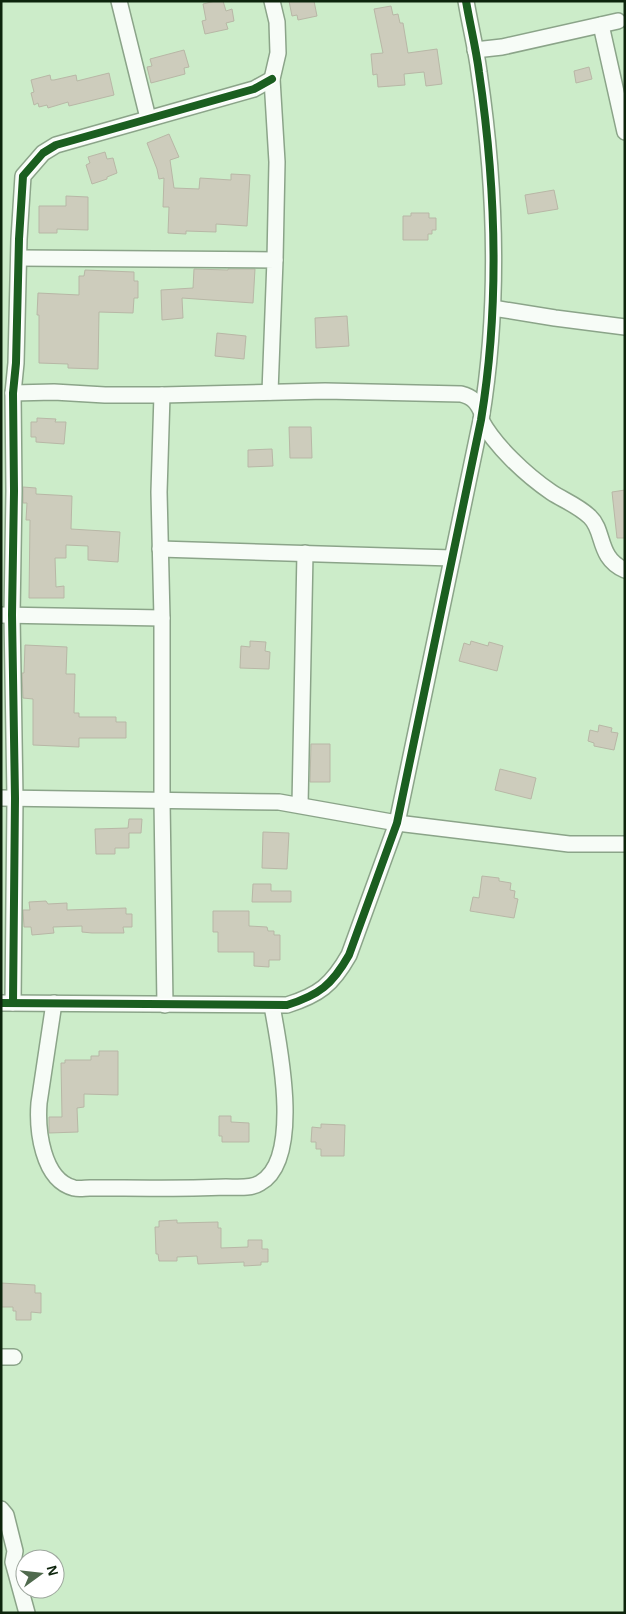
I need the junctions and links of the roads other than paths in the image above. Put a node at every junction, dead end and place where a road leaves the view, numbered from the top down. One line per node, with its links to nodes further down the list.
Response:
1 (119, 1): 8 (street)
2 (272, 1): 7 (street)
3 (466, 1): 6 (street)
4 (618, 21): 5 (street)
5 (601, 25): 6 (street); 9 (street)
6 (475, 50): 12 (street)
7 (272, 79): 8 (street); 11 (street)
8 (148, 118): 10 (street)
9 (625, 132)
10 (19, 258): 11 (street); 14 (street)
11 (275, 260): 15 (street)
12 (493, 308): 13 (street); 18 (street)
13 (625, 327)
14 (9, 364): 16 (street)
15 (270, 392): 17 (street); 18 (street)
16 (13, 393): 17 (street); 23 (street)
17 (162, 395): 19 (street)
18 (482, 416): 21 (street); 22 (street)
19 (160, 549): 20 (street); 24 (street)
20 (305, 553): 21 (street); 27 (street)
21 (452, 558): 28 (street)
22 (625, 570)
23 (7, 615): 24 (street); 25 (street)
24 (162, 618): 26 (street)
25 (8, 798): 26 (street); 30 (street)
26 (162, 801): 27 (street); 32 (street)
27 (300, 805): 28 (street)
28 (397, 823): 29 (street); 33 (street)
29 (625, 844)
30 (7, 1003): 31 (street)
31 (54, 1003): 32 (street); 33 (street)
32 (165, 1005): 33 (street)
33 (272, 1006)
34 (1, 1509): 35 (street)
35 (27, 1613)

